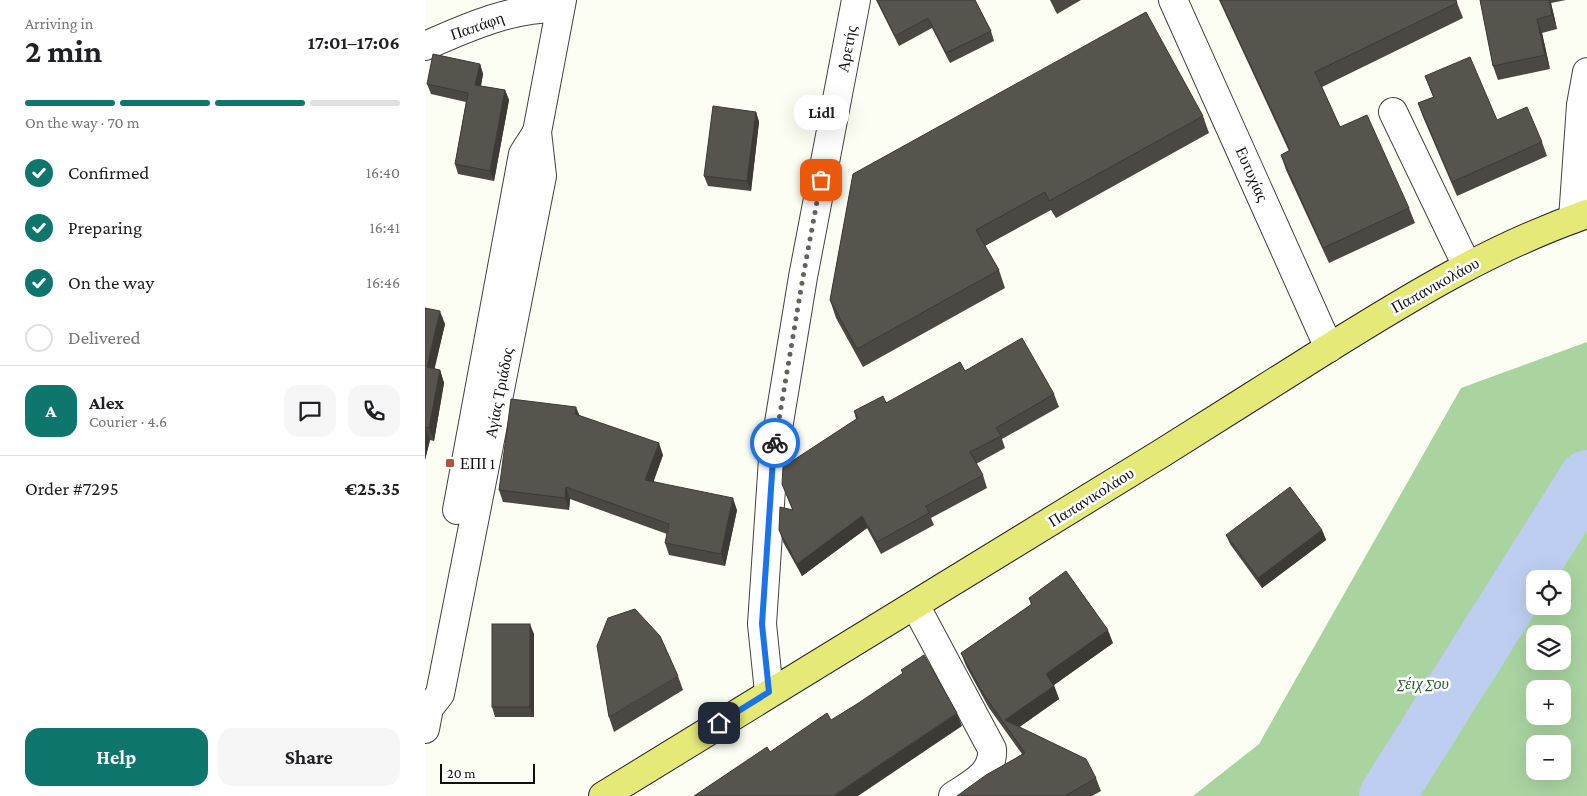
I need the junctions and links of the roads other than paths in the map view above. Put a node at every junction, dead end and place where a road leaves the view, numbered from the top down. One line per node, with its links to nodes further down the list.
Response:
1 (856, 0): 11 (street, Αρετής)
2 (1173, 0): 9 (street, Ευτυχίας)
3 (561, 4): 4 (street, Παπάφη); 12 (street, Αγίας Τριάδος)
4 (425, 46)
5 (1587, 72): 7 (street)
6 (1393, 112): 8 (street)
7 (1580, 217): 8 (main road, Παπανικολάου)
8 (1467, 266): 9 (main road, Παπανικολάου)
9 (1329, 348): 10 (main road, Παπανικολάου)
10 (915, 605): 11 (main road, Παπανικολάου); 14 (street)
11 (769, 692): 13 (main road, Παπανικολάου)
12 (426, 704)
13 (603, 796)
14 (953, 796)

